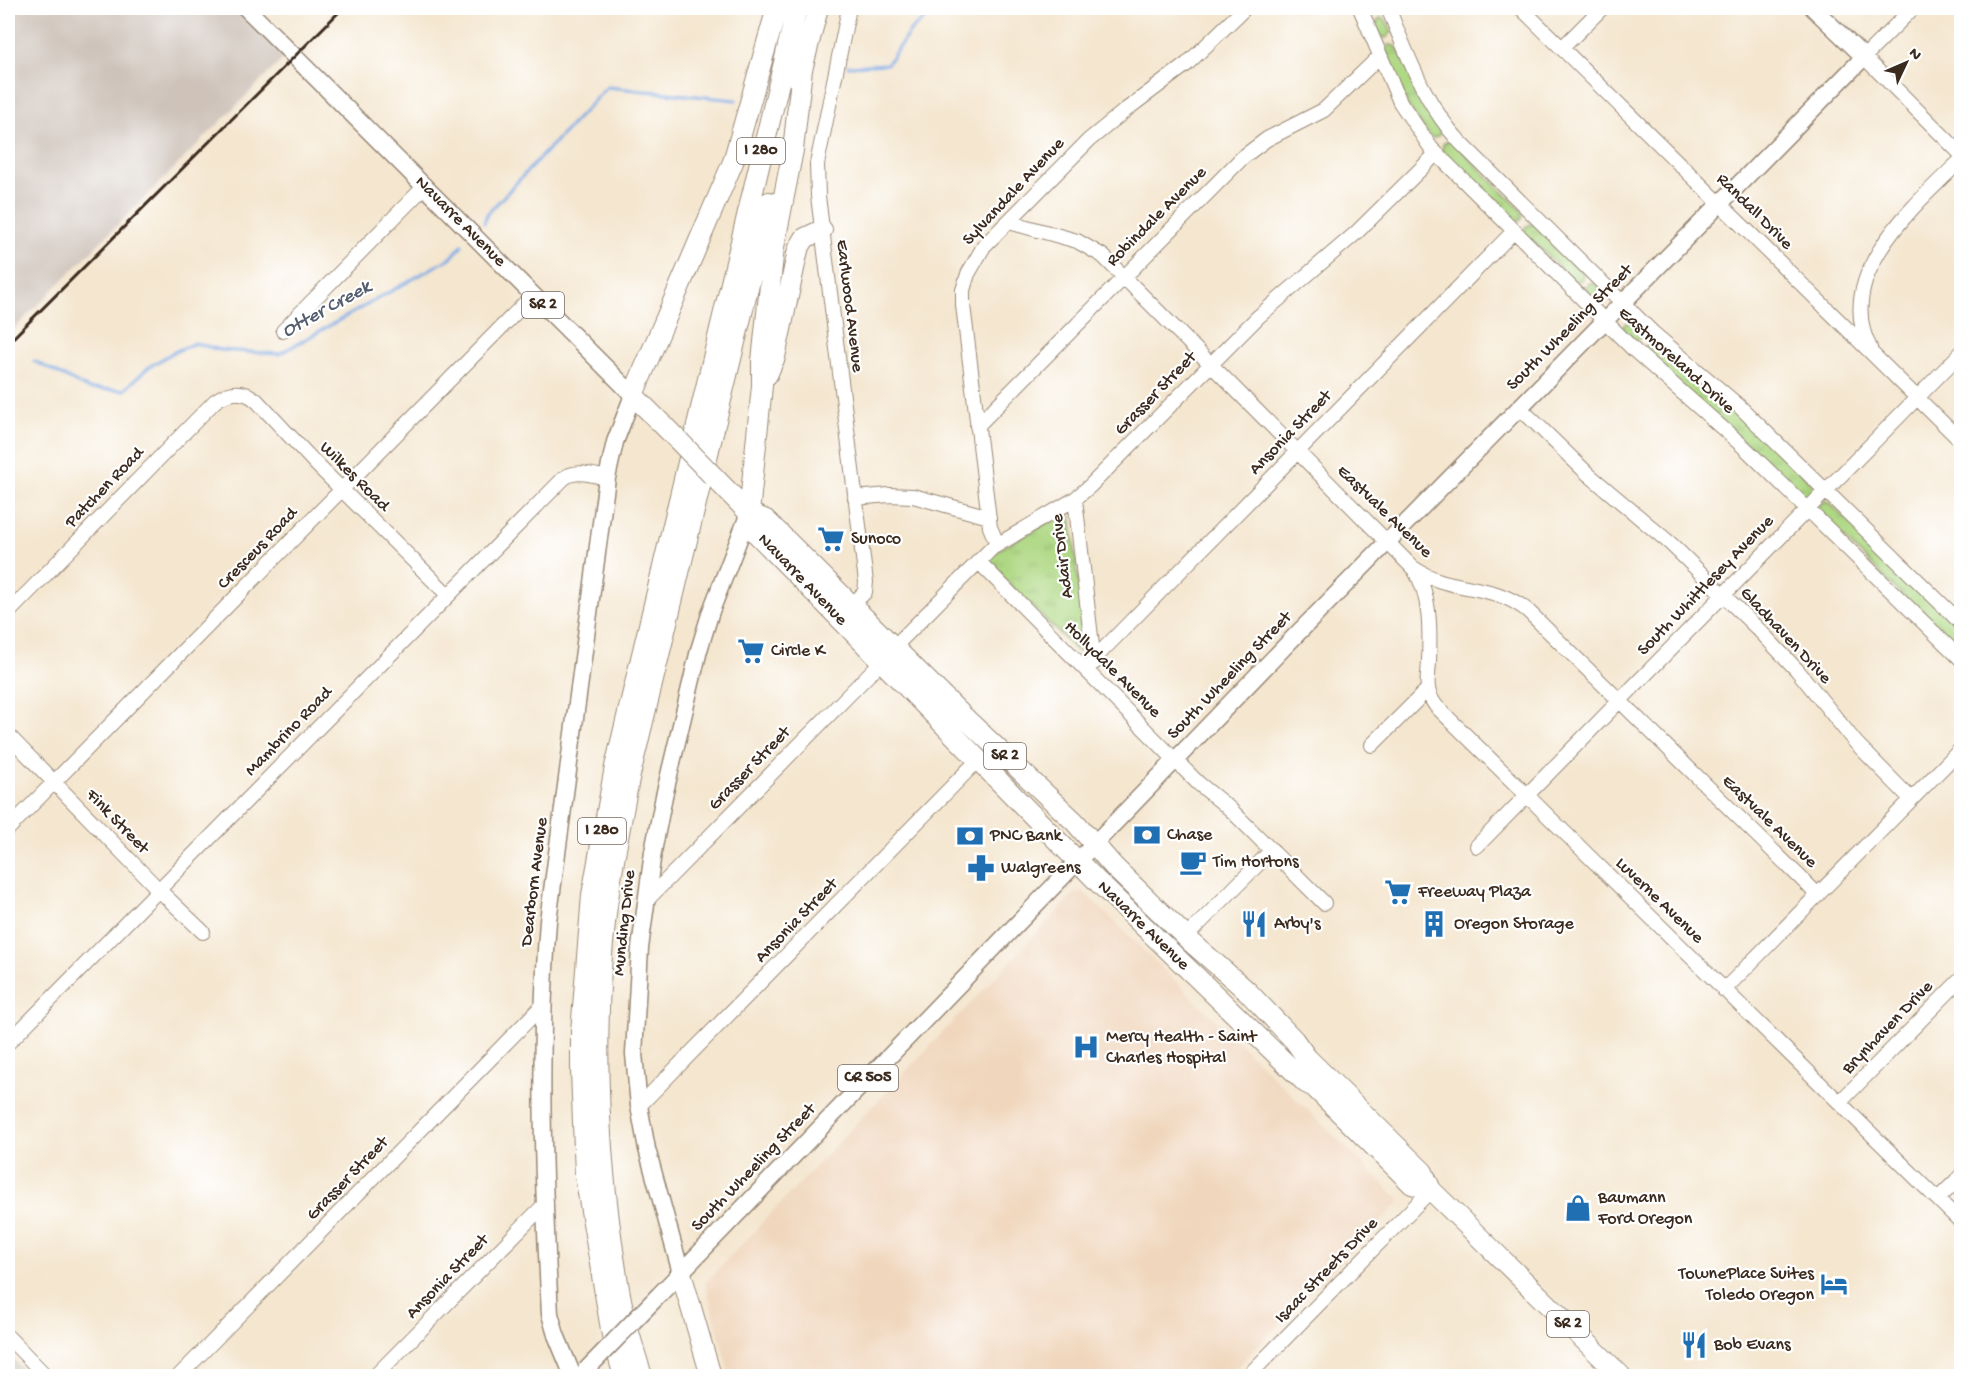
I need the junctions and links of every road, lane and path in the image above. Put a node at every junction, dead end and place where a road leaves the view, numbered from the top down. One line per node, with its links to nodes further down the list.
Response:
1 (246, 8): 23 (main road, Navarre Avenue / SR 2)
2 (767, 8): 19 (street)
3 (777, 8): 19 (highway)
4 (797, 8): 116 (highway, I 280)
5 (818, 8): 18 (highway, I 280)
6 (849, 8): 27 (street, Earlwood Avenue)
7 (1245, 8): 26 (street, Sylvandale Avenue)
8 (1521, 8): 15 (street, Randall Drive)
9 (1602, 8): 15 (street)
10 (1813, 8): 17 (main road)
11 (1913, 8): 17 (street, South Wheeling Street)
12 (1388, 9): 13 (street); 14 (street, Eastmoreland Drive)
13 (1362, 14): 16 (street, Eastmoreland Drive)
14 (1400, 37): 16 (street); 20 (street, Eastmoreland Drive)
15 (1562, 48): 24 (street, Randall Drive)
16 (1378, 51): 21 (street, Eastmoreland Drive); 30 (street, Robindale Avenue)
17 (1864, 57): 22 (street); 24 (main road, South Wheeling Street)
18 (802, 69): 43 (highway); 117 (highway, I 280)
19 (749, 106): 45 (highway)
20 (1450, 131): 21 (street, Grasser Street); 25 (street, Eastmoreland Drive)
21 (1433, 151): 28 (street, Eastmoreland Drive); 42 (street, Grasser Street)
22 (1962, 157): 33 (street)
23 (425, 186): 32 (main road, Navarre Avenue / SR 2); 37 (street)
24 (1719, 204): 34 (main road, South Wheeling Street); 35 (street, Randall Drive)
25 (1532, 215): 28 (street, Ansonia Street); 29 (street, Eastmoreland Drive)
26 (1009, 222): 30 (street, Eastvale Avenue); 48 (street, Sylvandale Avenue)
27 (822, 230): 43 (highway); 54 (street, Earlwood Avenue)
28 (1514, 232): 31 (street, Eastmoreland Drive); 50 (street, Ansonia Street)
29 (1593, 274): 31 (street); 34 (street, Eastmoreland Drive)
30 (1123, 277): 42 (street, Eastvale Avenue); 48 (street, Robindale Avenue)
31 (1575, 291): 36 (street, Eastmoreland Drive)
32 (533, 295): 45 (main road, Navarre Avenue / SR 2); 52 (street, Cresceus Road)
33 (1863, 298): 35 (street); 41 (street)
34 (1622, 304): 36 (main road, South Wheeling Street); 38 (street, Eastmoreland Drive)
35 (1827, 310): 41 (street, Randall Drive)
36 (1605, 321): 39 (street, Eastmoreland Drive); 47 (main road, South Wheeling Street)
37 (283, 331)
38 (1652, 332): 39 (street); 53 (street, Eastmoreland Drive)
39 (1634, 350): 56 (street, Eastmoreland Drive)
40 (1962, 352): 46 (street, South Whittlesey Avenue)
41 (1876, 357): 46 (street, Randall Drive)
42 (1210, 365): 50 (street, Eastvale Avenue); 55 (street, Grasser Street)
43 (762, 386): 57 (highway)
44 (233, 393): 52 (street, Wilkes Road); 67 (street, Patchen Road)
45 (633, 395): 51 (main road, Dearborn Avenue); 57 (highway, Navarre Avenue / SR 2, bridge)
46 (1917, 398): 49 (street, Randall Drive); 53 (street, South Whittlesey Avenue)
47 (1519, 407): 59 (main road, South Wheeling Street); 65 (street, Gladhaven Drive)
48 (977, 426): 58 (street, Sylvandale Avenue)
49 (1959, 438)
50 (1297, 452): 59 (street, Eastvale Avenue); 71 (street, Ansonia Street)
51 (607, 478): 64 (street, Mambrino Road); 98 (main road, Dearborn Avenue)
52 (341, 490): 64 (street, Wilkes Road); 81 (street, Cresceus Road)
53 (1825, 490): 56 (street, South Whittlesey Avenue); 69 (street, Eastmoreland Drive)
54 (855, 498): 58 (street); 66 (street, Earlwood Avenue)
55 (1075, 499): 60 (street, Grasser Street); 71 (street, Adair Drive)
56 (1808, 508): 65 (street, South Whittlesey Avenue); 72 (street, Eastmoreland Drive)
57 (749, 513): 62 (highway, Navarre Avenue / SR 2); 66 (highway, Navarre Avenue / SR 2); 91 (main road, Munding Drive)
58 (989, 517): 60 (street, Sylvandale Avenue)
59 (1387, 542): 63 (street, Eastvale Avenue); 80 (main road, South Wheeling Street)
60 (997, 544): 61 (street, Grasser Street)
61 (978, 561): 70 (street, Grasser Street); 73 (street, Hollydale Avenue)
62 (786, 564): 66 (highway, Navarre Avenue / SR 2); 68 (highway)
63 (1412, 567): 74 (street); 75 (street, Eastvale Avenue)
64 (448, 595): 89 (street, Mambrino Road)
65 (1723, 595): 75 (street, South Whittlesey Avenue); 83 (street, Gladhaven Drive)
66 (845, 612): 68 (highway, Navarre Avenue / SR 2); 70 (highway, Navarre Avenue / SR 2)
67 (8, 613)
68 (870, 622): 70 (highway, Navarre Avenue / SR 2)
69 (1962, 624)
70 (889, 651): 79 (highway, Navarre Avenue / SR 2); 85 (highway, Navarre Avenue / SR 2); 91 (street, Grasser Street)
71 (1093, 660): 73 (street, Adair Drive)
72 (1962, 660)
73 (1096, 680): 80 (street, Hollydale Avenue)
74 (1427, 690): 77 (street); 82 (street, Luverne Avenue)
75 (1620, 700): 82 (street, South Whittlesey Avenue); 90 (street, Eastvale Avenue)
76 (8, 735): 81 (street, Fink Street)
77 (1372, 745)
78 (1962, 748): 83 (street)
79 (979, 759): 88 (highway, Navarre Avenue / SR 2); 103 (street, Ansonia Street)
80 (1175, 760): 85 (main road, South Wheeling Street); 87 (street, Hollydale Avenue)
81 (54, 783): 84 (street, Cresceus Road); 89 (street, Fink Street)
82 (1526, 796): 86 (street, South Whittlesey Avenue); 97 (street, Luverne Avenue)
83 (1911, 799): 90 (street)
84 (8, 829)
85 (1094, 844): 88 (main road, South Wheeling Street / CR 505); 94 (highway, Navarre Avenue / SR 2)
86 (1477, 846)
87 (1272, 850): 92 (street, Hollydale Avenue); 94 (street)
88 (1078, 860): 95 (highway, Navarre Avenue / SR 2); 110 (main road, South Wheeling Street / CR 505)
89 (159, 890): 93 (street, Fink Street); 100 (street, Mambrino Road)
90 (1818, 895): 97 (street)
91 (645, 902): 103 (main road, Munding Drive)
92 (1324, 903)
93 (203, 932)
94 (1186, 937): 99 (highway, Navarre Avenue / SR 2)
95 (1176, 958): 99 (highway); 101 (highway, Navarre Avenue / SR 2)
96 (1962, 978): 102 (street, Brynhaven Drive)
97 (1724, 990): 102 (street, Luverne Avenue)
98 (542, 1006): 108 (main road, Dearborn Avenue); 114 (street, Grasser Street)
99 (1288, 1033): 104 (highway, Navarre Avenue / SR 2)
100 (8, 1043)
101 (1314, 1088): 104 (highway); 106 (highway, Navarre Avenue / SR 2)
102 (1840, 1102): 107 (street, Luverne Avenue)
103 (639, 1106): 110 (main road, Munding Drive)
104 (1378, 1127): 106 (highway, Navarre Avenue / SR 2)
105 (1962, 1175): 107 (street)
106 (1431, 1191): 119 (street, Isaac Streets Drive); 120 (highway, Navarre Avenue / SR 2)
107 (1938, 1199): 109 (street, Luverne Avenue)
108 (546, 1203): 112 (main road, Dearborn Avenue); 115 (street, Ansonia Street)
109 (1962, 1222)
110 (681, 1273): 112 (main road, South Wheeling Street / CR 505, bridge); 118 (highway)
111 (8, 1337): 113 (street)
112 (580, 1374)
113 (46, 1377)
114 (179, 1377)
115 (375, 1377)
116 (624, 1377)
117 (642, 1377)
118 (711, 1377)
119 (1248, 1377)
120 (1621, 1377)

